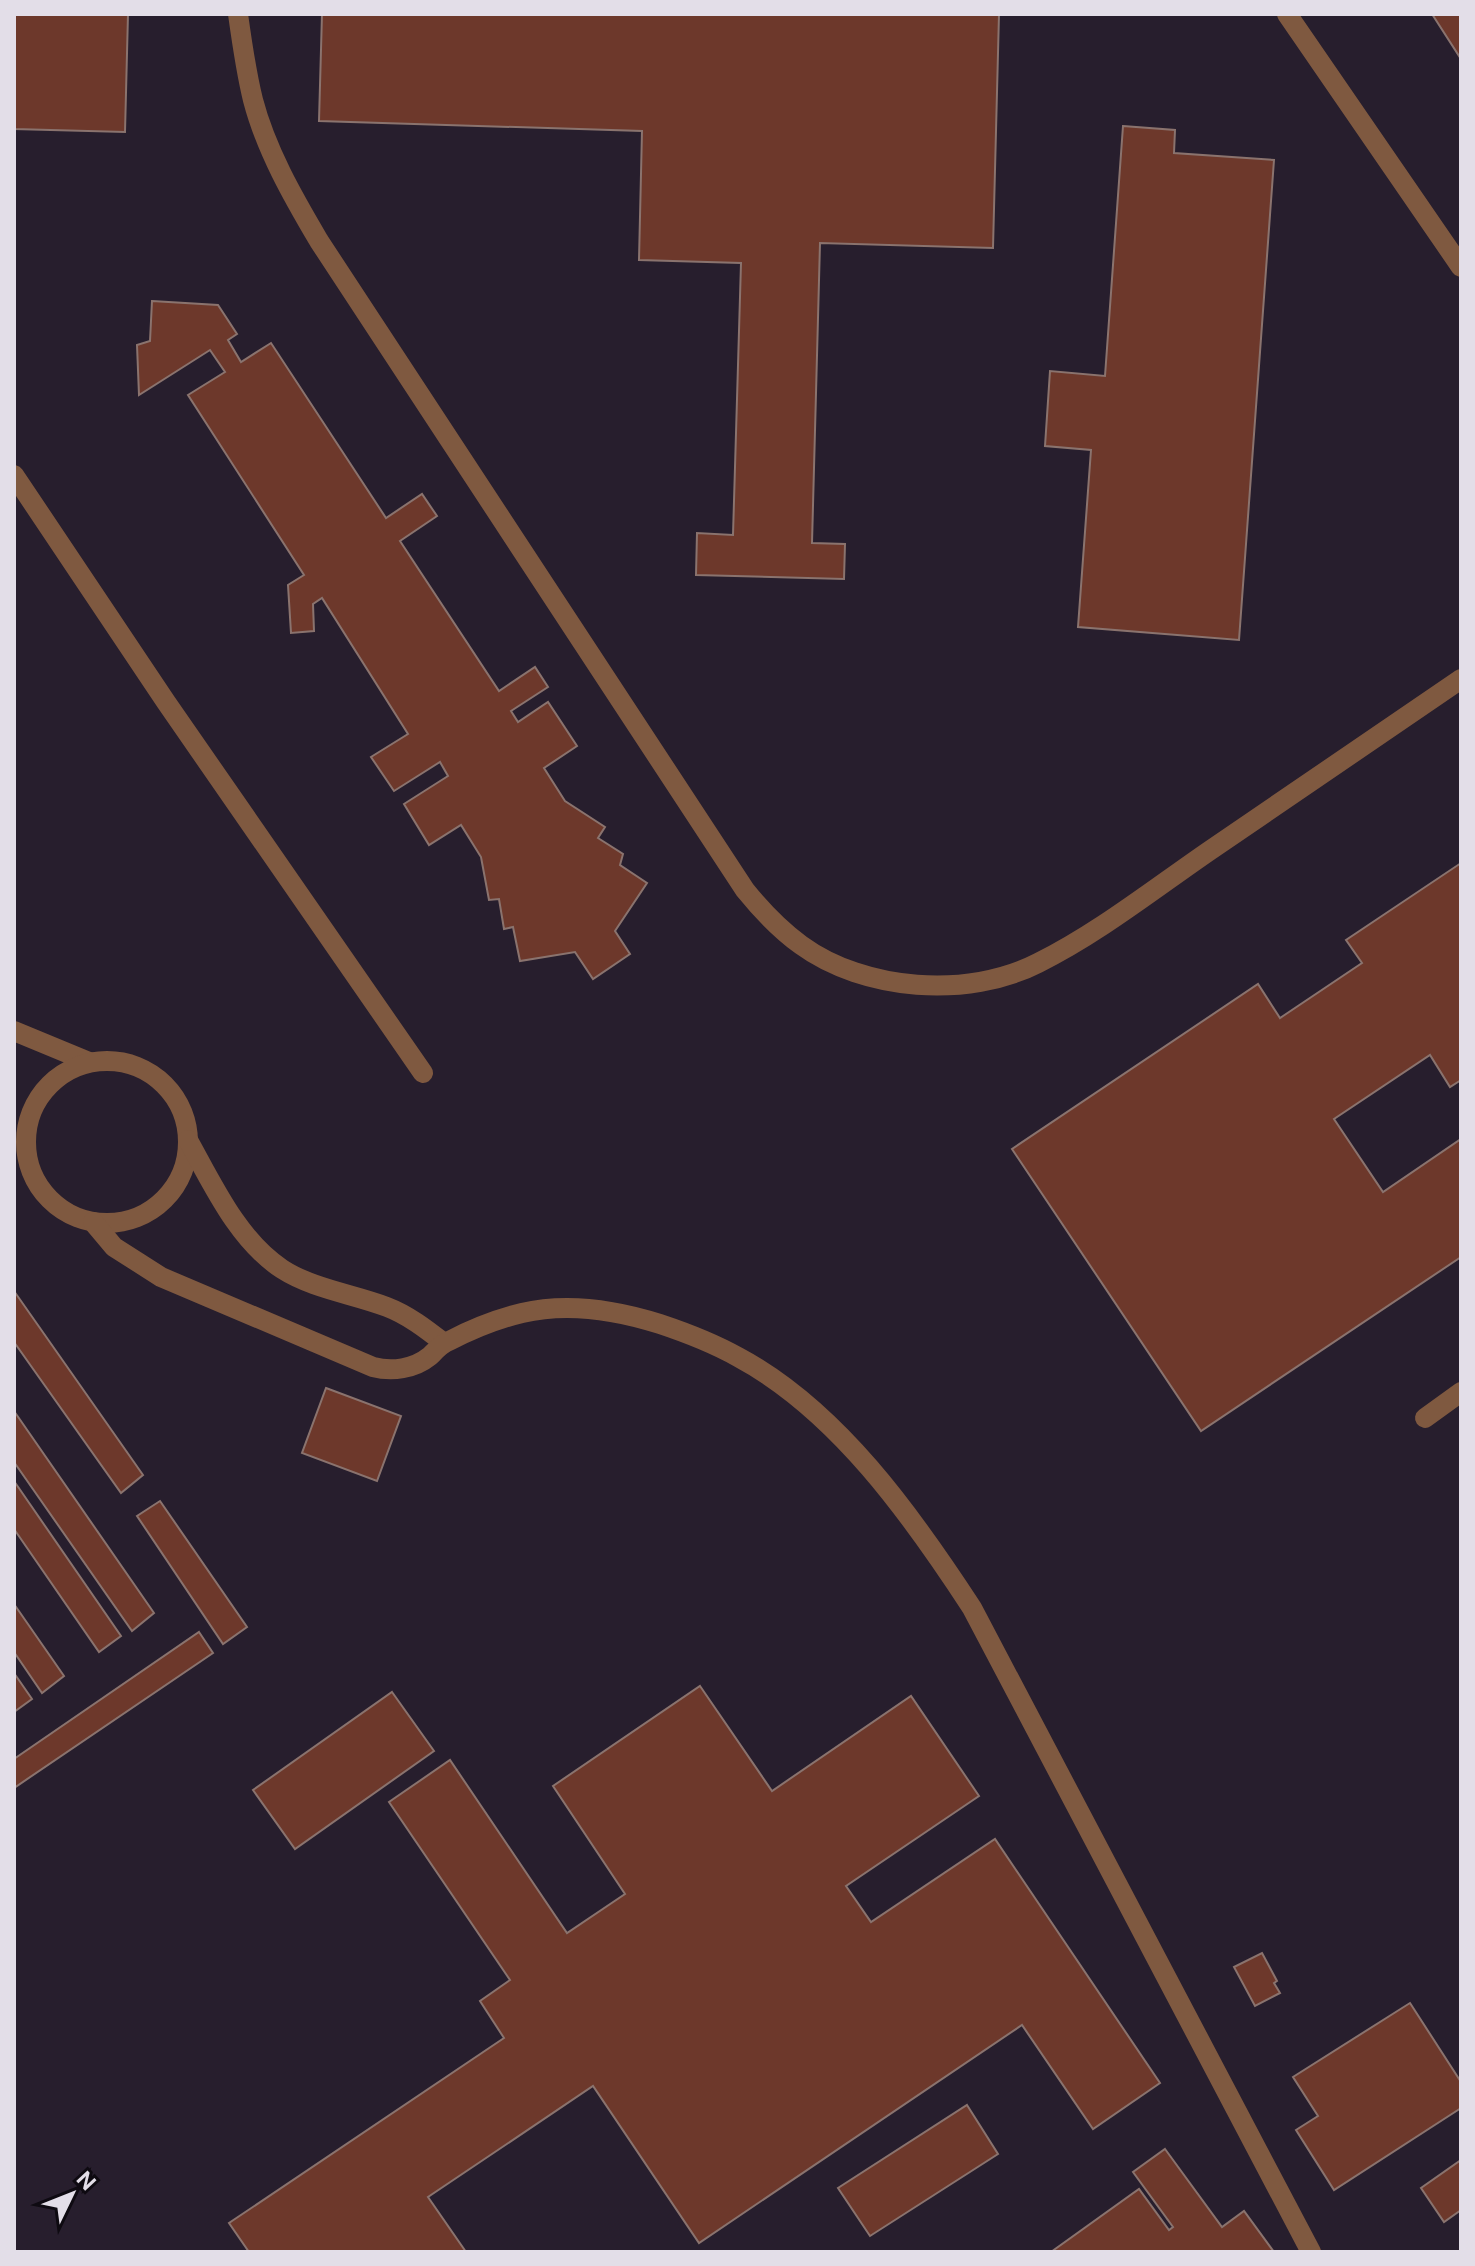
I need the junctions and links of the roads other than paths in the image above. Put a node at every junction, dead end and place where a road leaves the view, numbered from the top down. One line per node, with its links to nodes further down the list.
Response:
1 (238, 14): 5 (lane)
2 (1287, 14): 3 (lane)
3 (1461, 267)
4 (14, 475): 8 (lane)
5 (1461, 679)
6 (14, 1031): 7 (lane)
7 (89, 1062): 9 (lane); 10 (lane)
8 (423, 1073)
9 (188, 1140): 11 (lane); 12 (lane)
10 (21, 1155): 11 (lane)
11 (93, 1222): 12 (lane)
12 (444, 1343): 15 (lane)
13 (1461, 1392): 14 (lane)
14 (1425, 1418)
15 (1311, 2252)

